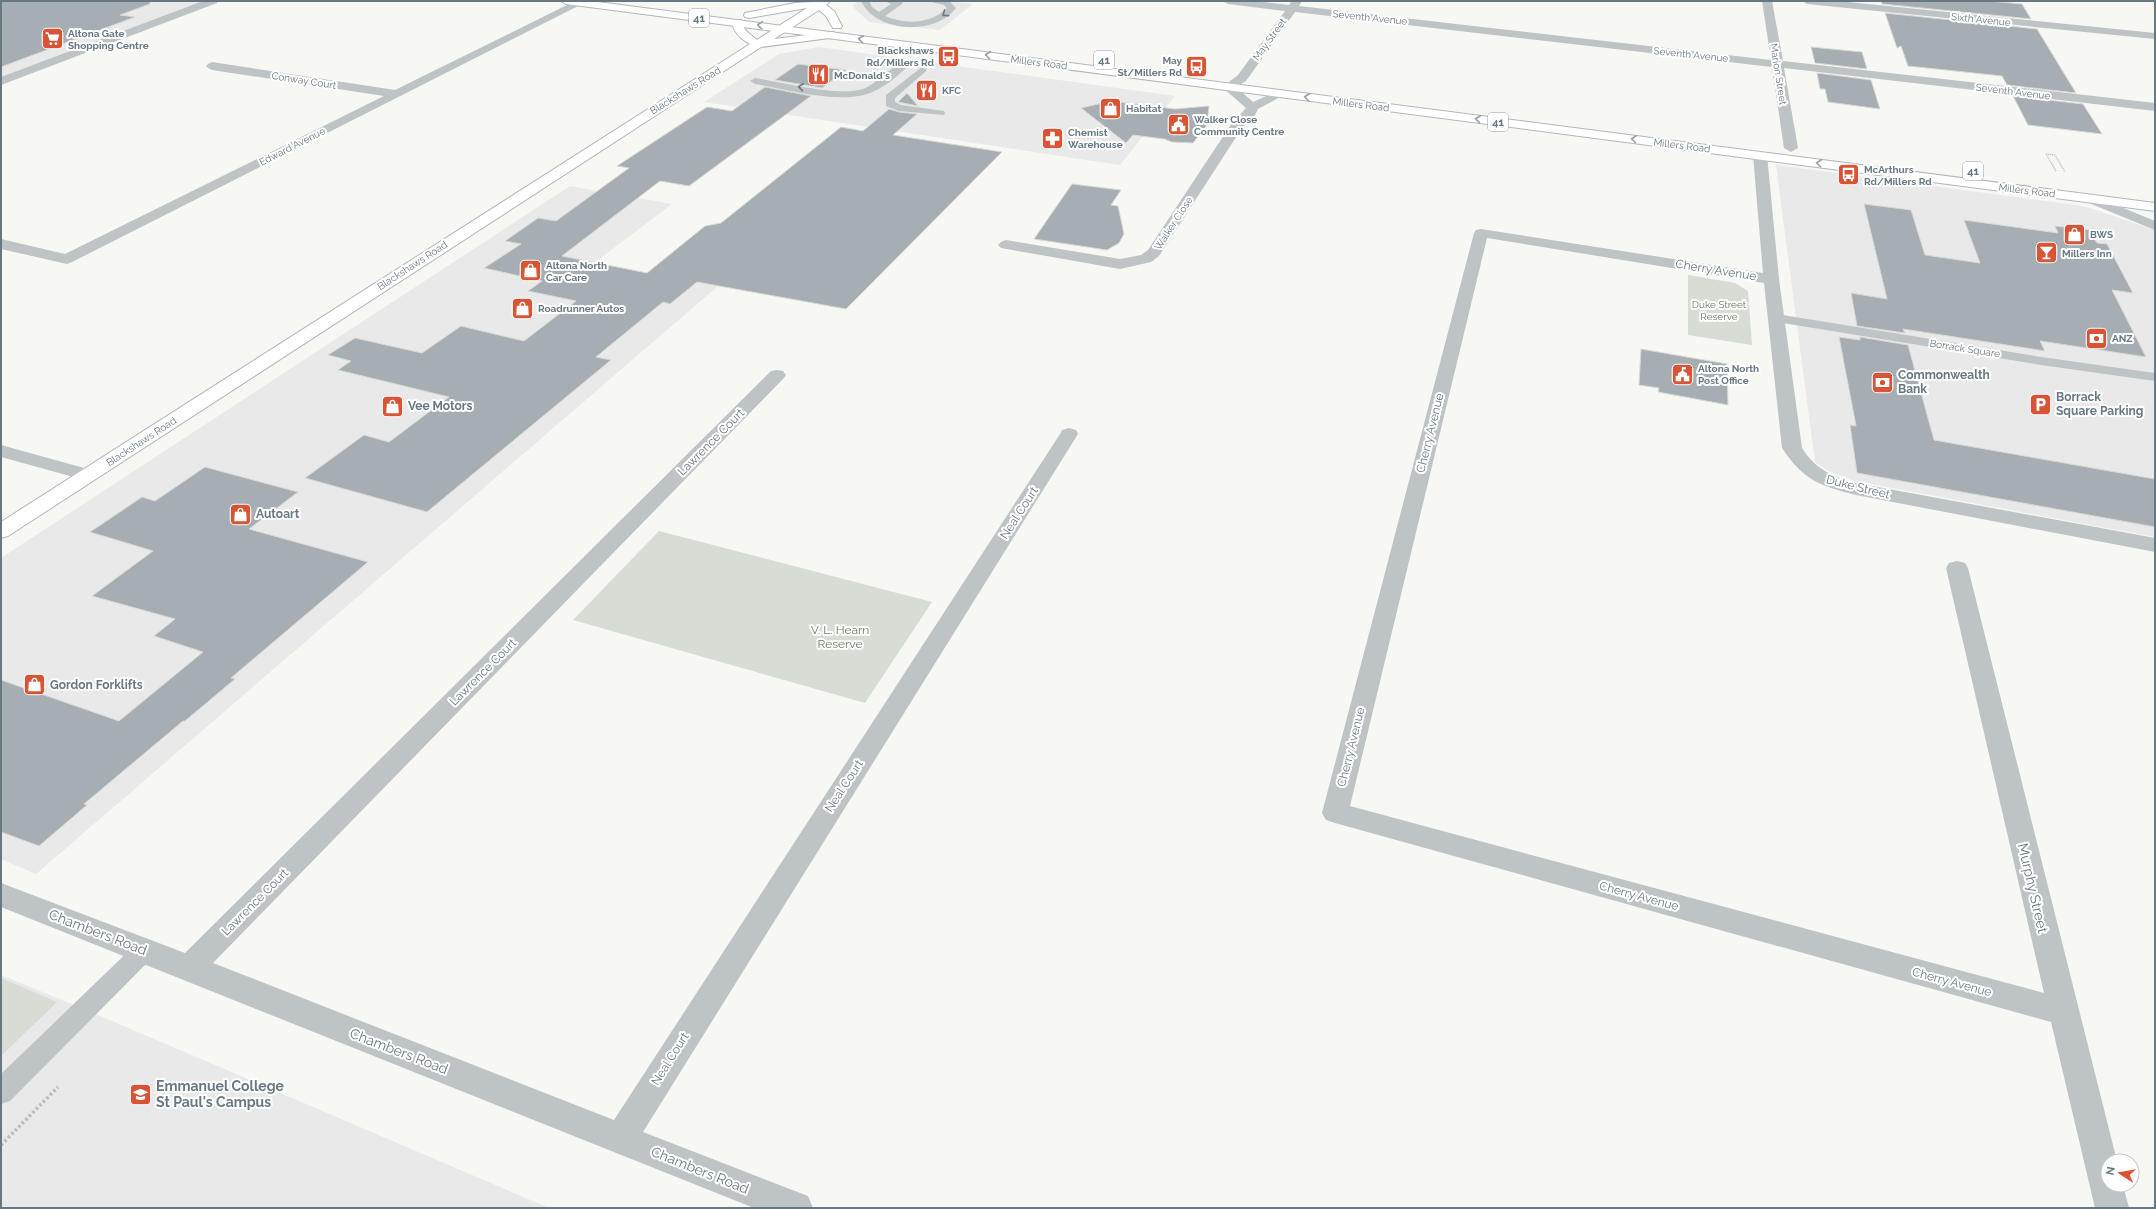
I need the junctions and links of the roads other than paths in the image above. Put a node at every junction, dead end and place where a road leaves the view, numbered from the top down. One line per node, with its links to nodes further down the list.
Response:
1 (214, 1): 26 (street)
2 (640, 1): 13 (main road, Millers Road / 41)
3 (865, 1): 14 (lane)
4 (889, 1): 10 (lane)
5 (931, 1): 17 (lane, one-way to 17)
6 (1228, 1): 12 (street, Seventh Avenue)
7 (1767, 1): 23 (street, Marion Street)
8 (1807, 1): 21 (street, Sixth Avenue)
9 (572, 2): 16 (main road, Millers Road / 41); 30 (street, Edward Avenue)
10 (902, 2): 14 (lane)
11 (821, 3): 13 (main road); 15 (main road, Blackshaws Road); 19 (main road)
12 (1294, 5): 23 (street, Seventh Avenue); 28 (street, May Street)
13 (749, 15): 15 (main road, Millers Road / 41)
14 (878, 17): 17 (lane)
15 (794, 20): 18 (main road, Blackshaws Road); 19 (main road, Millers Road / 41)
16 (737, 22): 18 (main road, Millers Road / 41, one-way to 16); 22 (main road)
17 (913, 24): 20 (lane)
18 (782, 28): 19 (main road, Millers Road / 41); 22 (main road, Blackshaws Road)
19 (835, 30): 20 (main road, Millers Road / 41); 22 (main road); 29 (main road, Millers Road / 41, one-way to 19)
20 (900, 34): 28 (main road, Millers Road / 41)
21 (2155, 36)
22 (757, 44): 50 (main road, Blackshaws Road)
23 (1777, 64): 33 (street, Seventh Avenue); 36 (street, Marion Street)
24 (212, 66): 30 (street, Conway Court)
25 (902, 68): 27 (lane, one-way to 27)
26 (1, 81)
27 (755, 81)
28 (1244, 83): 29 (main road, Millers Road / 41); 31 (main road, Millers Road / 41); 36 (main road, Millers Road / 41)
29 (1228, 87): 32 (street)
30 (396, 94): 42 (street, Edward Avenue)
31 (1280, 94): 32 (street, Walker Close); 37 (main road, Millers Road / 41, one-way to 31)
32 (1252, 107): 43 (street, Walker Close)
33 (2155, 107)
34 (899, 108): 34 (lane); 35 (lane)
35 (940, 113)
36 (1791, 148): 38 (main road, Millers Road / 41)
37 (1760, 156): 39 (main road, Millers Road / 41, one-way to 37); 44 (street, Duke Street)
38 (2155, 194)
39 (2089, 198): 40 (main road, Millers Road / 41); 41 (street)
40 (2155, 207)
41 (2155, 226)
42 (1, 244)
43 (1006, 244)
44 (1771, 278): 45 (street, Duke Street); 57 (street, Cherry Avenue)
45 (1776, 318): 47 (lane, Borrack Square); 52 (street, Duke Street)
46 (777, 375): 56 (street, Lawrence Court)
47 (2155, 377)
48 (1069, 434): 59 (street, Neal Court)
49 (1, 451): 50 (street)
50 (88, 475): 51 (main road, Blackshaws Road)
51 (1, 531)
52 (2155, 545)
53 (1957, 568): 57 (street, Murphy Street)
54 (1, 895): 55 (street, Chambers Road)
55 (145, 950): 56 (street, Chambers Road); 58 (lane)
56 (189, 968): 59 (street, Chambers Road)
57 (2063, 1012): 61 (street, Murphy Street)
58 (1, 1092)
59 (620, 1138): 60 (street, Chambers Road)
60 (796, 1208)
61 (2112, 1208)

